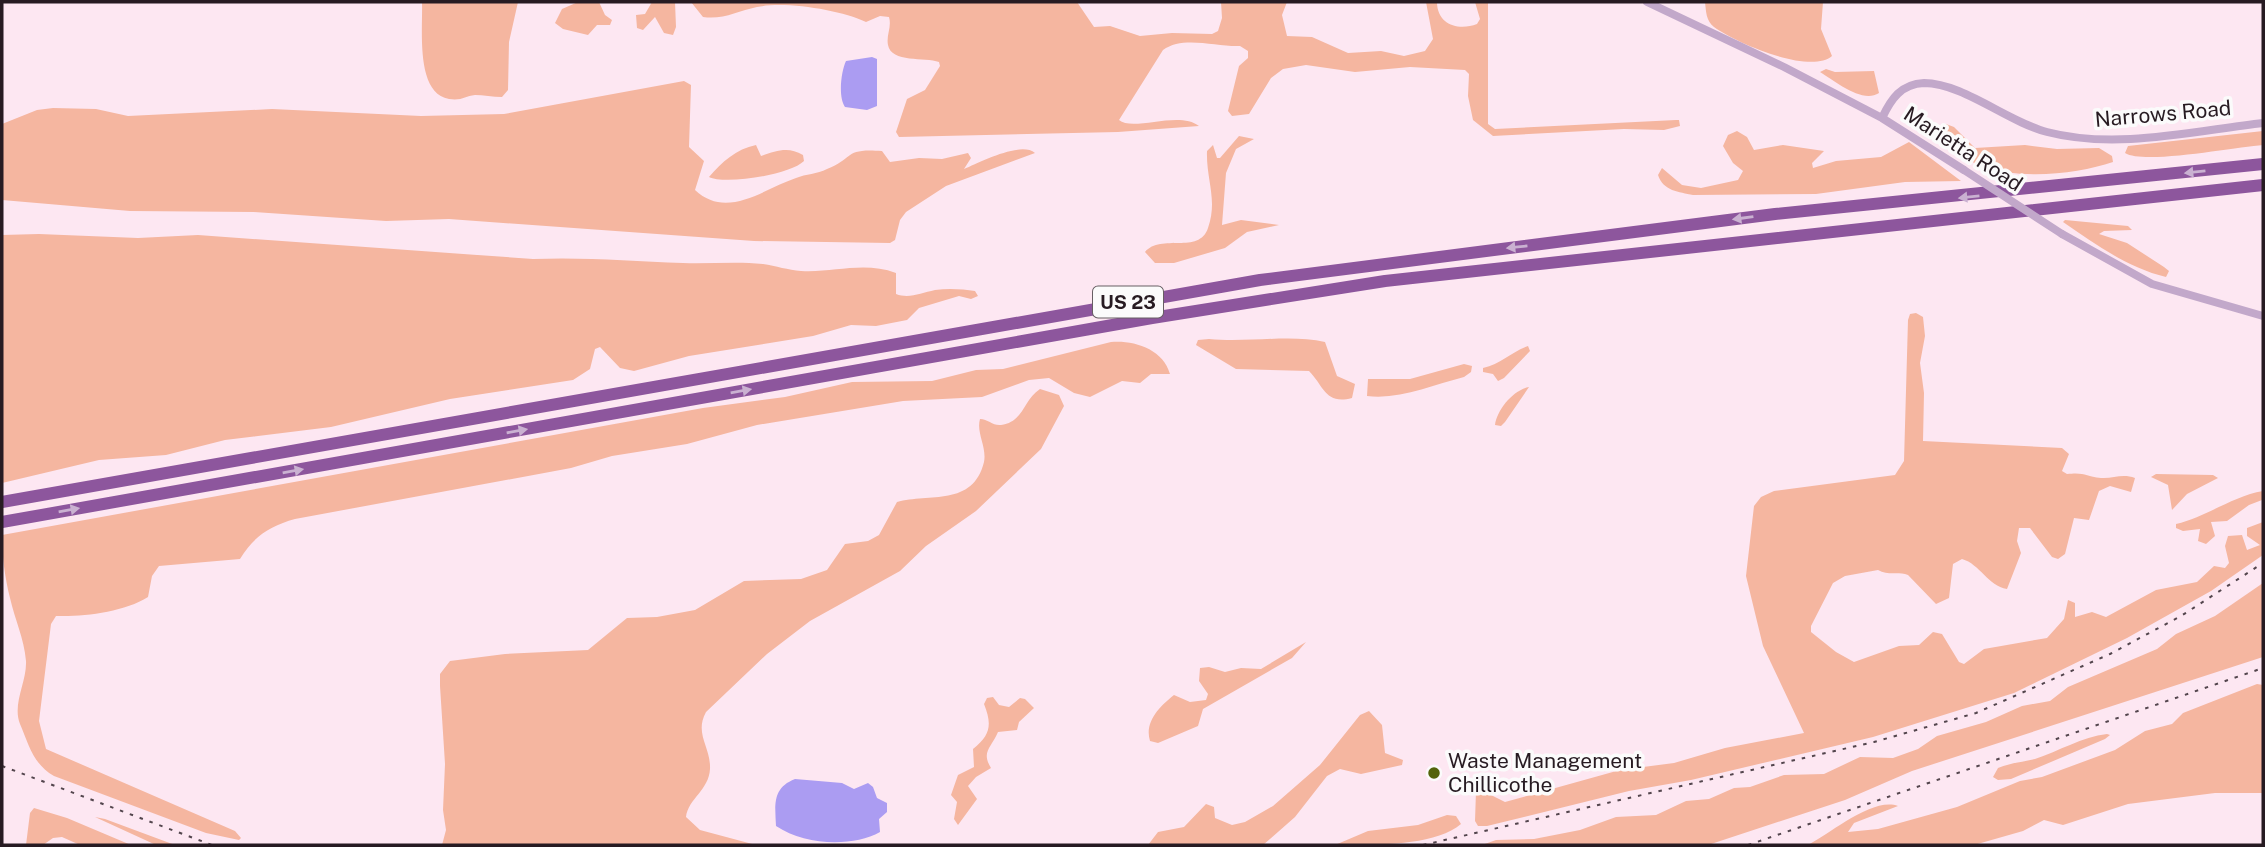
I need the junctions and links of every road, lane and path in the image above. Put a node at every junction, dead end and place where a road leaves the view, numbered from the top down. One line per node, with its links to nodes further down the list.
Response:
1 (1647, 2): 2 (street, Marietta Road)
2 (1882, 118): 3 (street, Narrows Road); 6 (street, Marietta Road, bridge)
3 (2263, 123)
4 (2263, 164): 7 (highway, US 23, one-way to 7)
5 (2263, 185): 8 (highway, US 23, one-way to 5)
6 (2263, 316)
7 (2, 502)
8 (2, 522)

